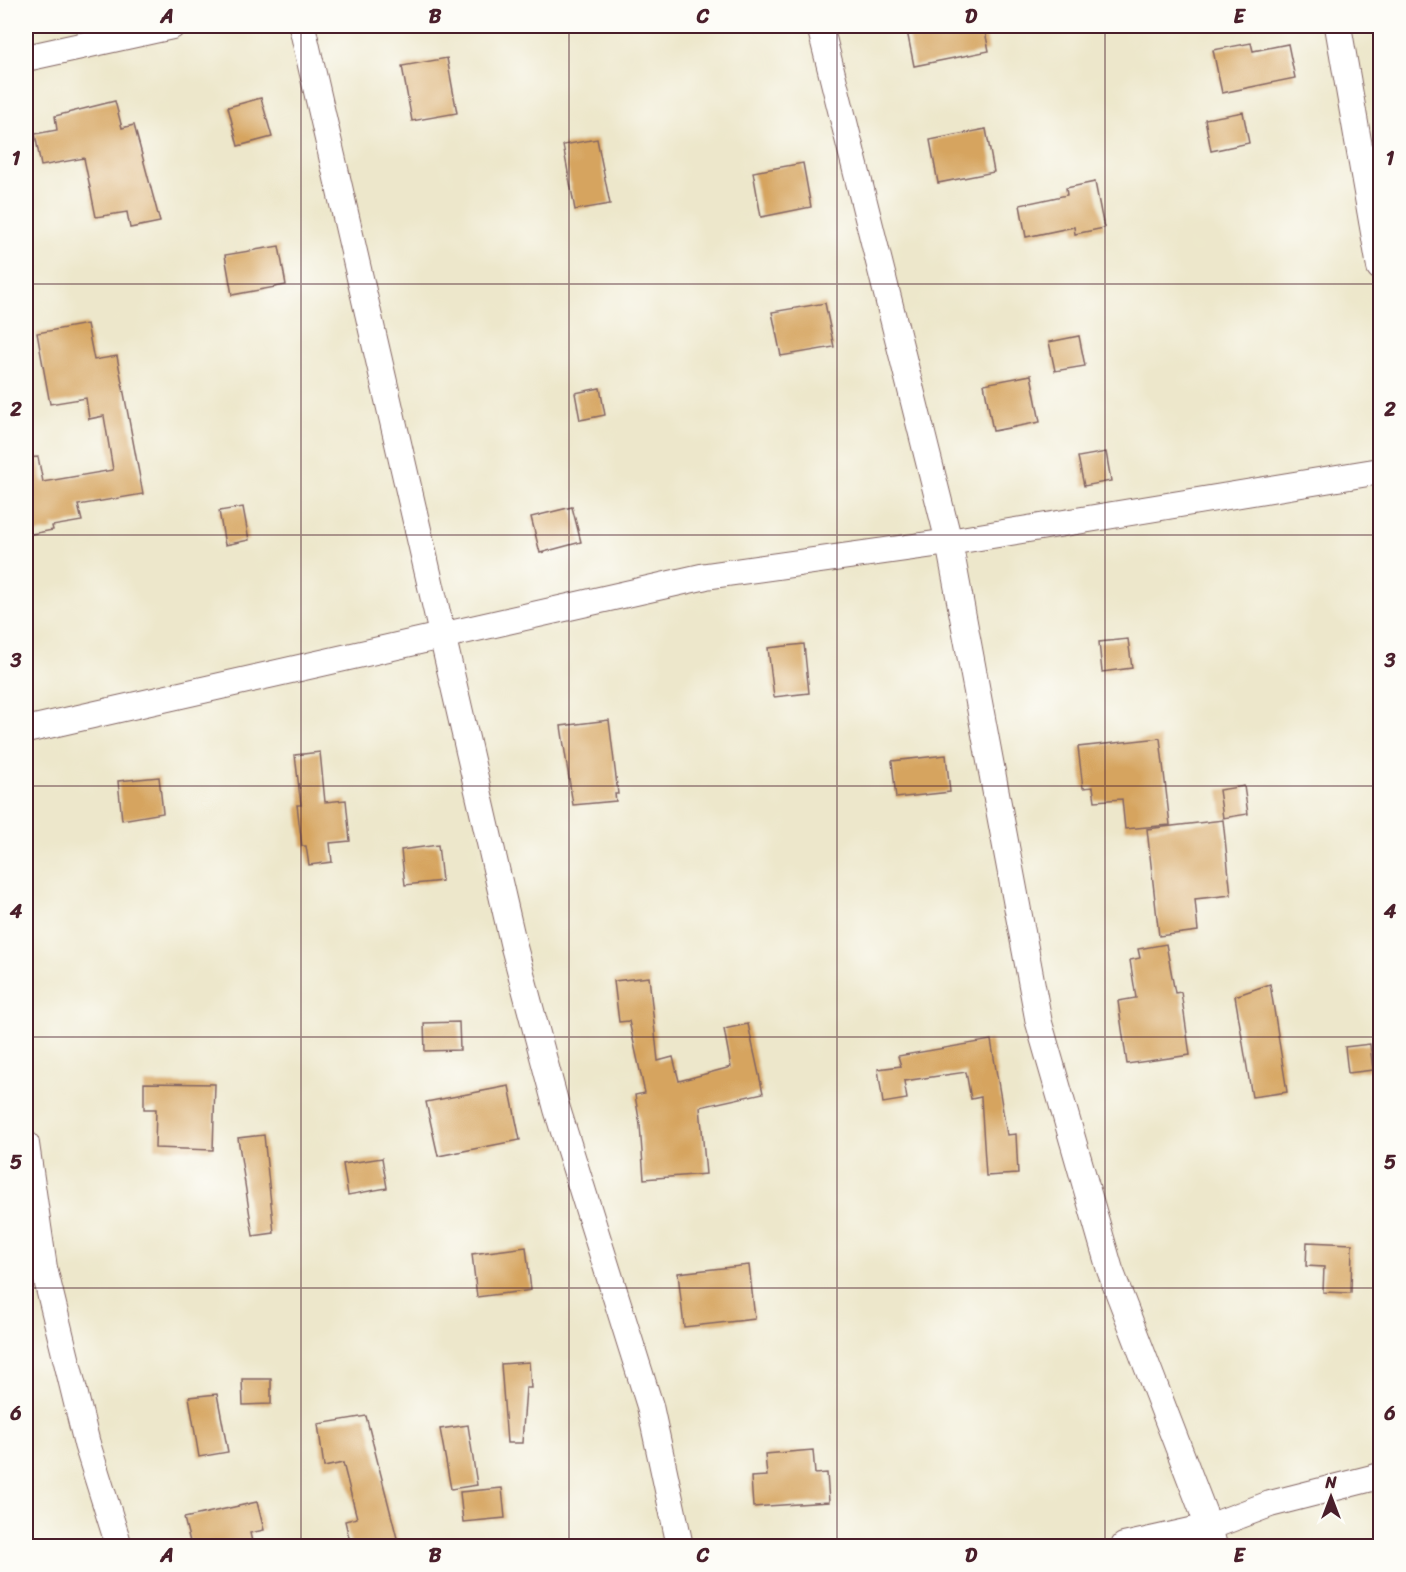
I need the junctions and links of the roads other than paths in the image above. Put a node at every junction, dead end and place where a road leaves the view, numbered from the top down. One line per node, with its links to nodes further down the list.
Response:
1 (172, 26): 5 (street)
2 (302, 26): 9 (street)
3 (820, 26): 8 (street)
4 (1338, 26): 6 (street)
5 (26, 58)
6 (1380, 267)
7 (1380, 471): 8 (street)
8 (949, 542): 9 (street); 13 (street)
9 (443, 635): 10 (street); 15 (street)
10 (26, 730)
11 (26, 1144): 14 (street)
12 (1380, 1476): 13 (street)
13 (1211, 1537): 16 (street)
14 (119, 1546)
15 (680, 1546)
16 (1124, 1546)

